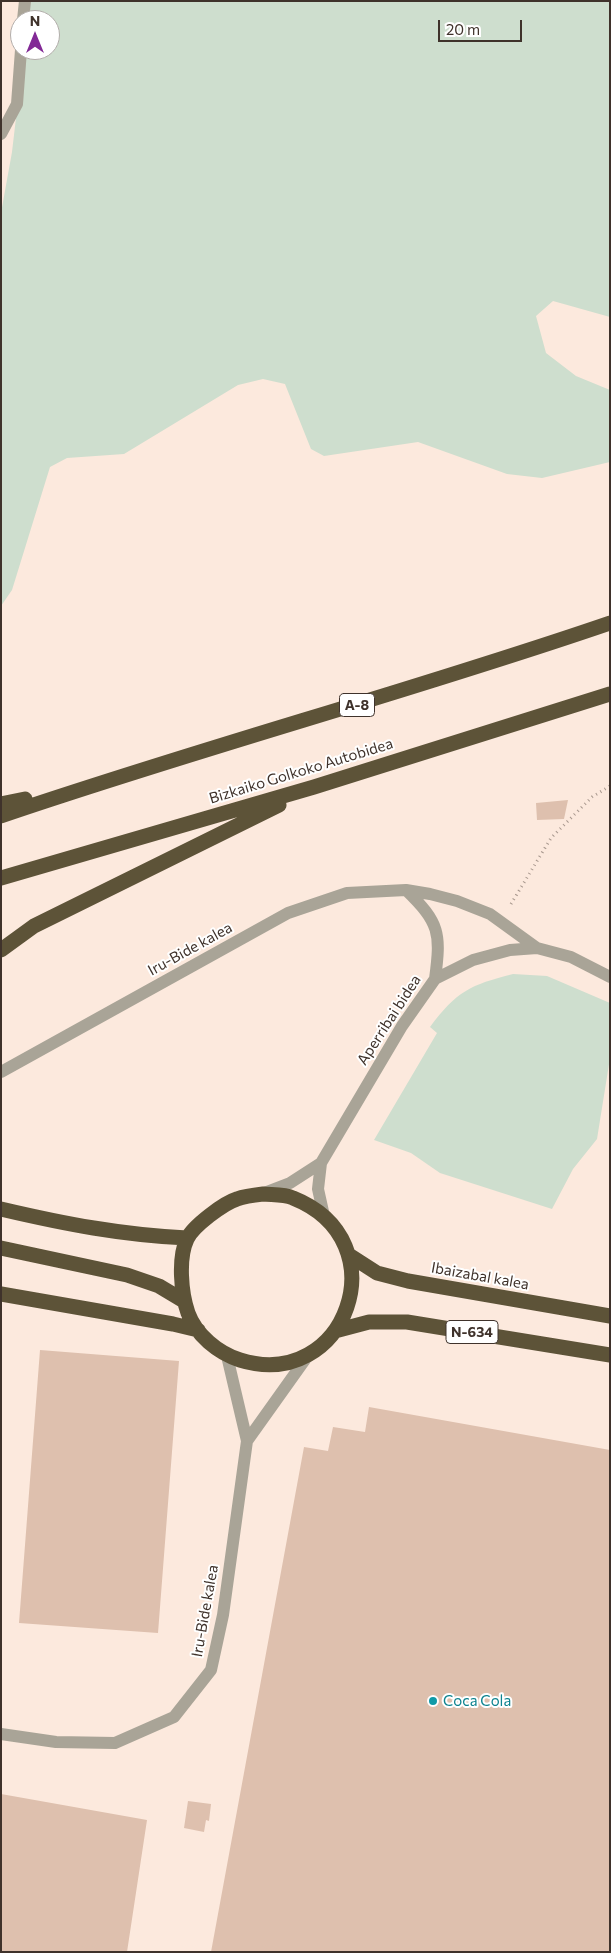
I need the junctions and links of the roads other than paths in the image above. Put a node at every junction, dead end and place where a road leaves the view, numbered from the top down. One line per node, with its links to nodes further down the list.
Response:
1 (20, 60): 2 (street)
2 (1, 134)
3 (610, 623): 5 (highway, A-8)
4 (610, 694): 6 (highway, Bizkaiko Golkoko Autobidea)
5 (102, 781): 7 (highway); 8 (highway, A-8)
6 (314, 787): 9 (highway, Bizkaiko Golkoko Autobidea); 12 (highway)
7 (1, 804)
8 (1, 816)
9 (1, 878)
10 (406, 890): 11 (street, Iru-Bide kalea); 14 (street); 15 (street, Iru-Bide kalea)
11 (537, 948): 13 (street, Aperribai bidea); 14 (street, Aperribai bidea)
12 (1, 950)
13 (610, 976)
14 (435, 979): 16 (street, Aperribai bidea)
15 (1, 1072)
16 (321, 1163): 17 (street); 19 (street)
17 (263, 1194): 19 (highway); 20 (highway)
18 (1, 1209): 20 (highway)
19 (324, 1216): 22 (highway)
20 (187, 1238): 24 (highway)
21 (1, 1248): 24 (highway)
22 (349, 1255): 25 (highway, Ibaizabal kalea); 27 (highway)
23 (1, 1294): 26 (highway)
24 (184, 1301): 26 (highway)
25 (610, 1316)
26 (198, 1330): 30 (highway)
27 (334, 1330): 28 (highway); 29 (highway, N-634)
28 (309, 1354): 30 (highway); 31 (street)
29 (610, 1355)
30 (227, 1356): 31 (street)
31 (247, 1441): 32 (street, Iru-Bide kalea)
32 (1, 1734)

